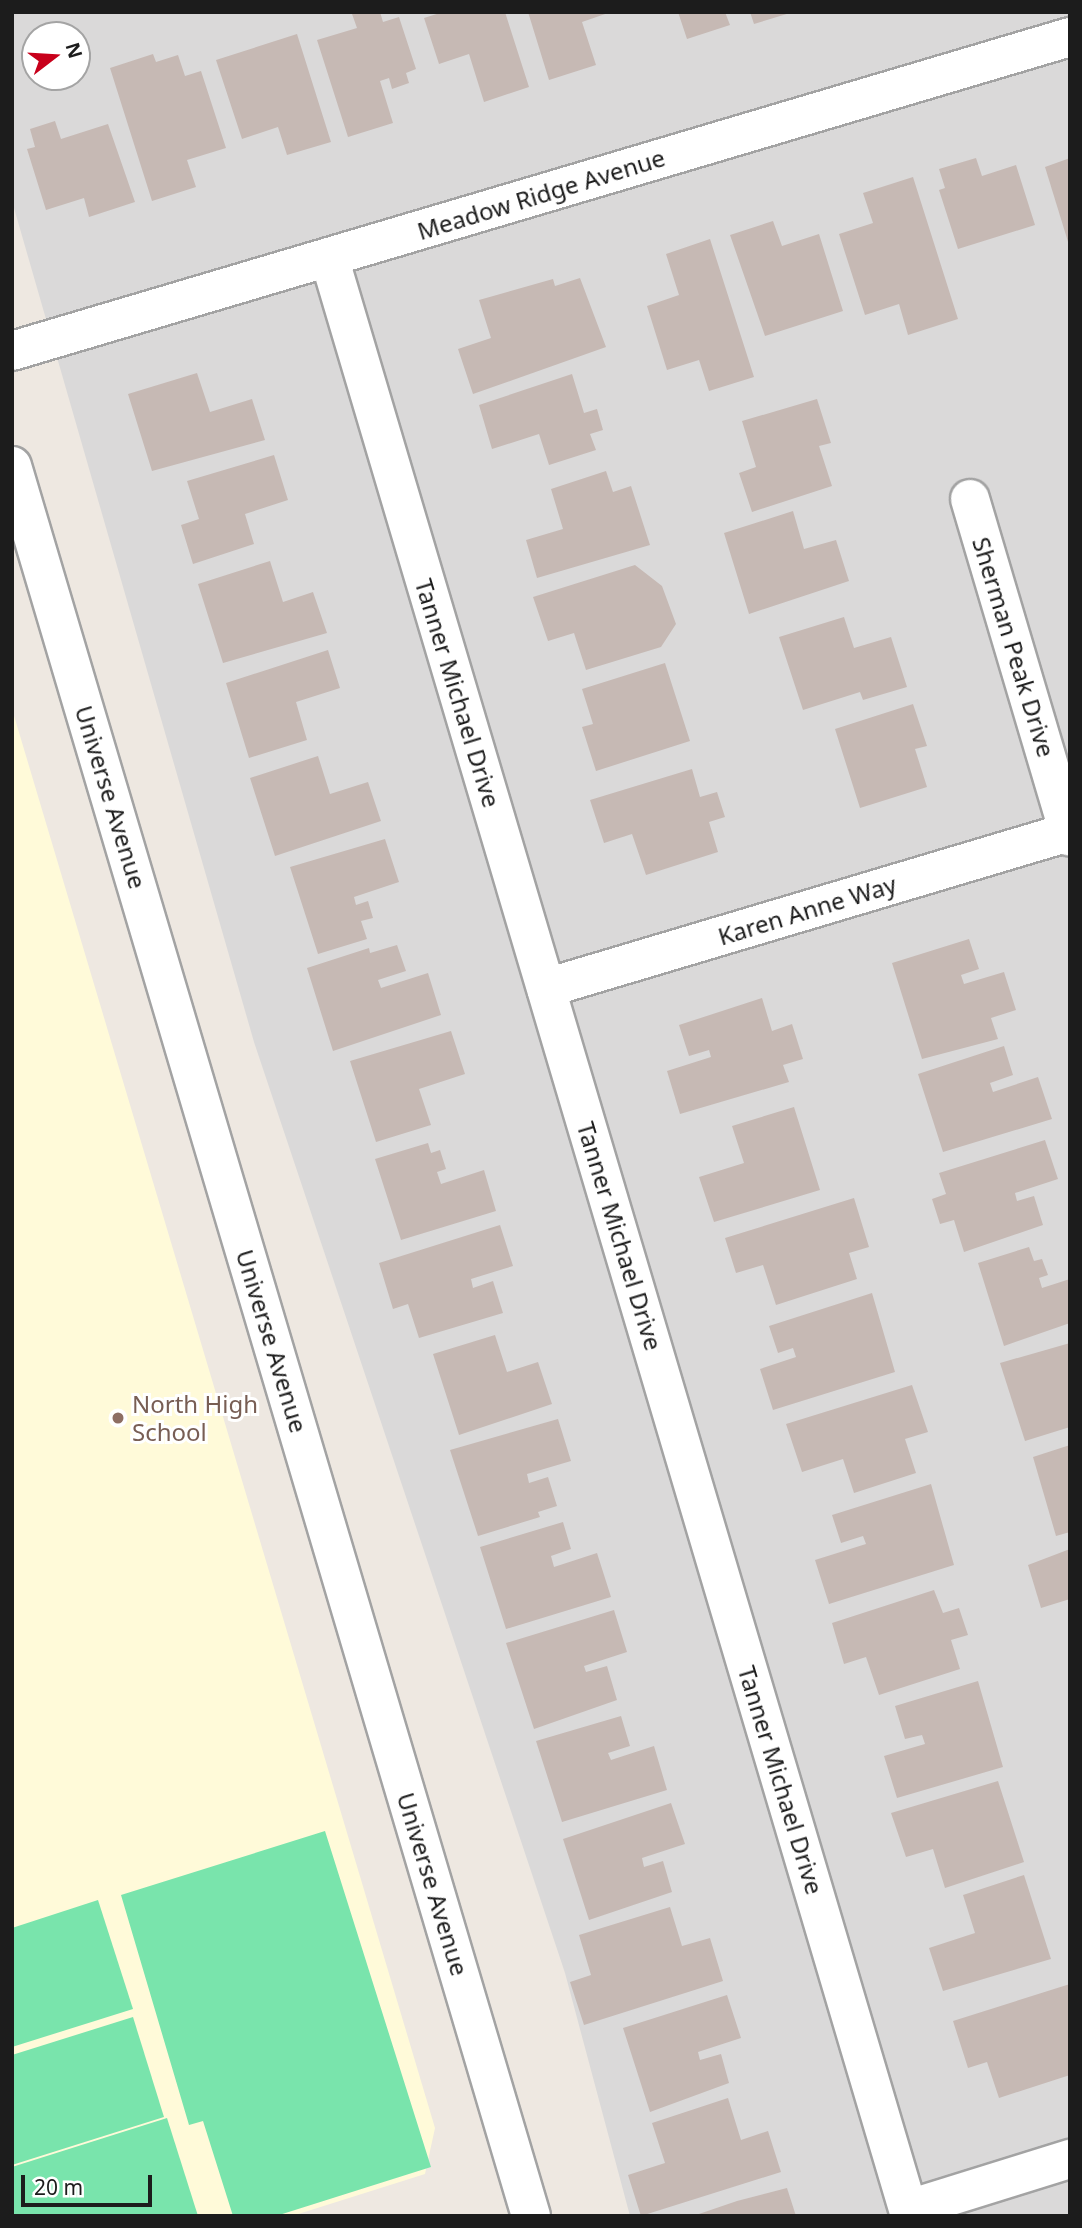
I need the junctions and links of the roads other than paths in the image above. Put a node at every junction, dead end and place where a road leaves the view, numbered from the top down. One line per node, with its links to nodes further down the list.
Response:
1 (1070, 37): 2 (street, Meadow Ridge Avenue)
2 (329, 257): 3 (street, Meadow Ridge Avenue); 7 (street, Tanner Michael Drive)
3 (12, 351)
4 (12, 466): 10 (street, Universe Avenue)
5 (970, 499): 6 (street, Sherman Peak Drive)
6 (1069, 834): 7 (street, Karen Anne Way)
7 (546, 988): 9 (street, Tanner Michael Drive)
8 (1070, 2159): 9 (street)
9 (910, 2213)
10 (531, 2216)

